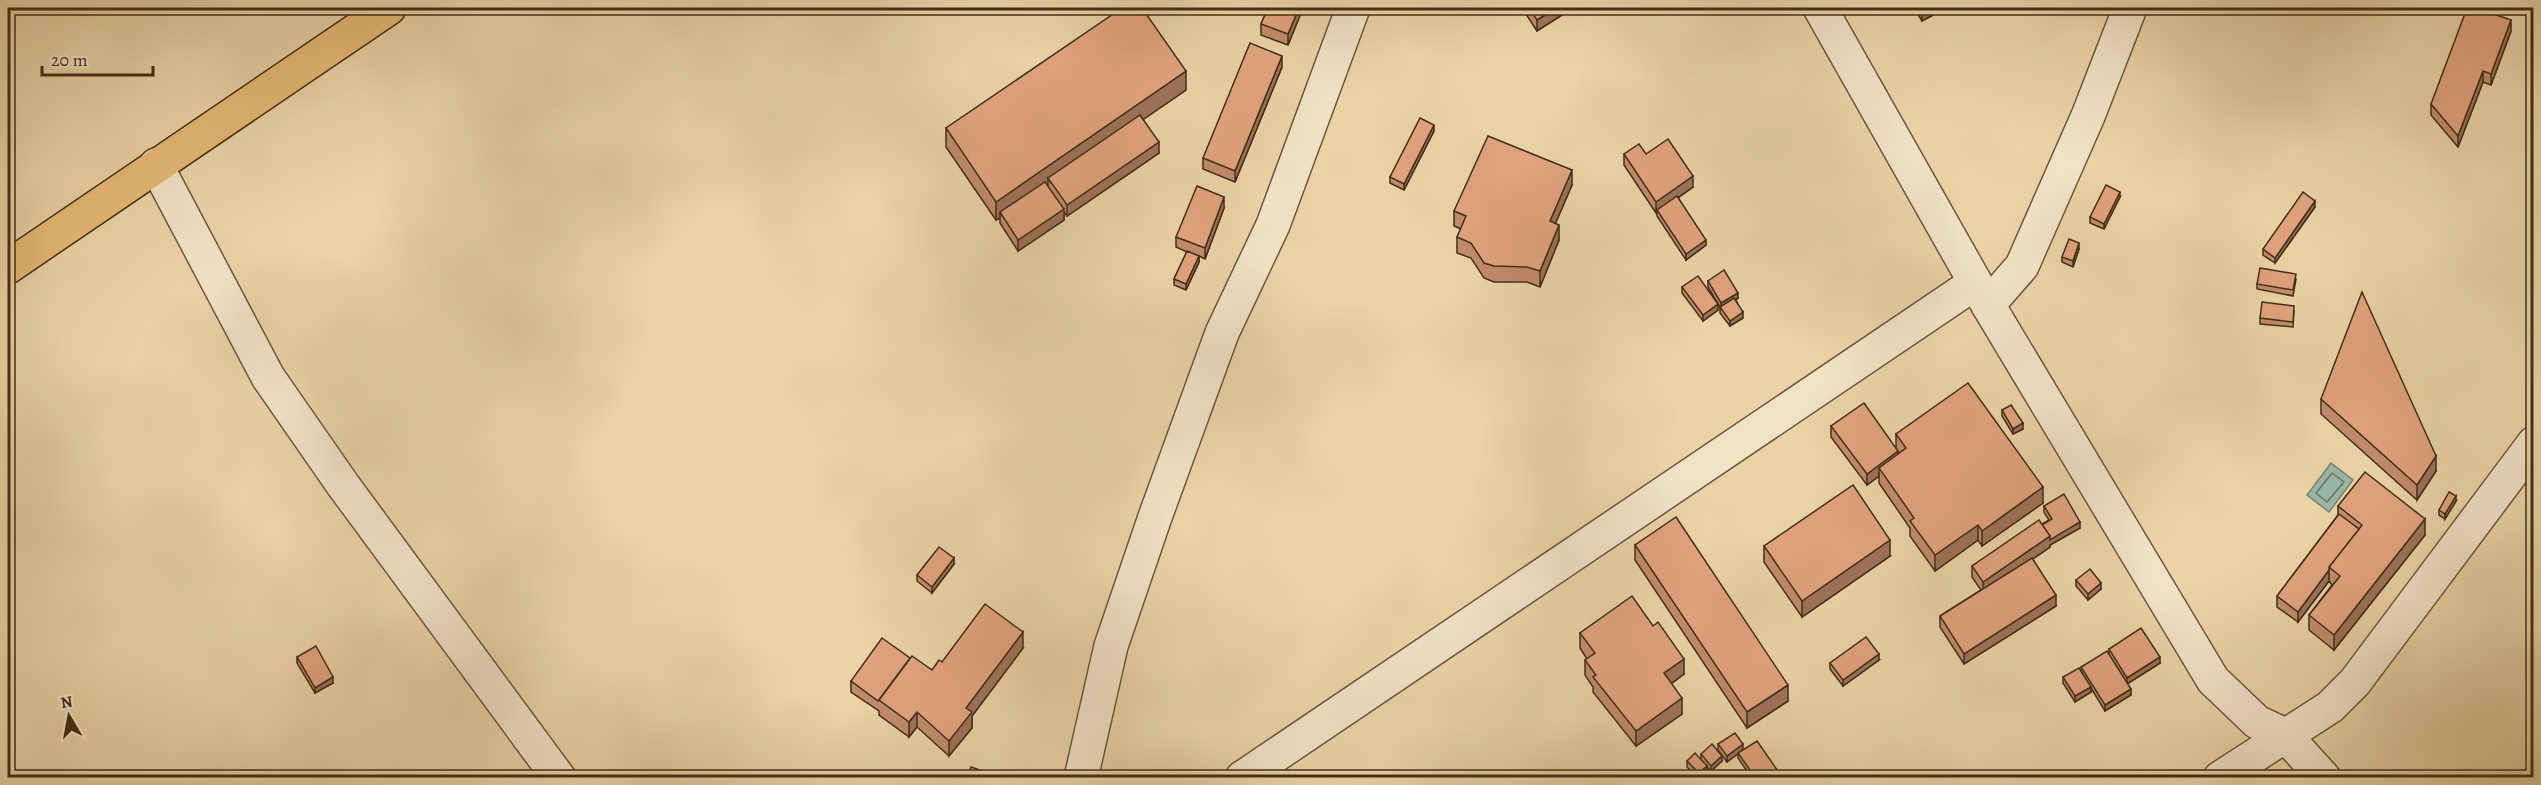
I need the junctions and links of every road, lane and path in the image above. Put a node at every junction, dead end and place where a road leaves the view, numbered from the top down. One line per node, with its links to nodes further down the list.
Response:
1 (389, 8): 5 (main road)
2 (1353, 8): 11 (street)
3 (1820, 8): 7 (street)
4 (2130, 8): 7 (street)
5 (156, 165): 6 (main road); 10 (street)
6 (8, 267)
7 (1981, 294): 9 (street); 12 (street)
8 (2534, 443): 9 (street)
9 (2285, 735): 13 (street); 14 (street)
10 (559, 777)
11 (1081, 777)
12 (1242, 777)
13 (2220, 777)
14 (2324, 777)

